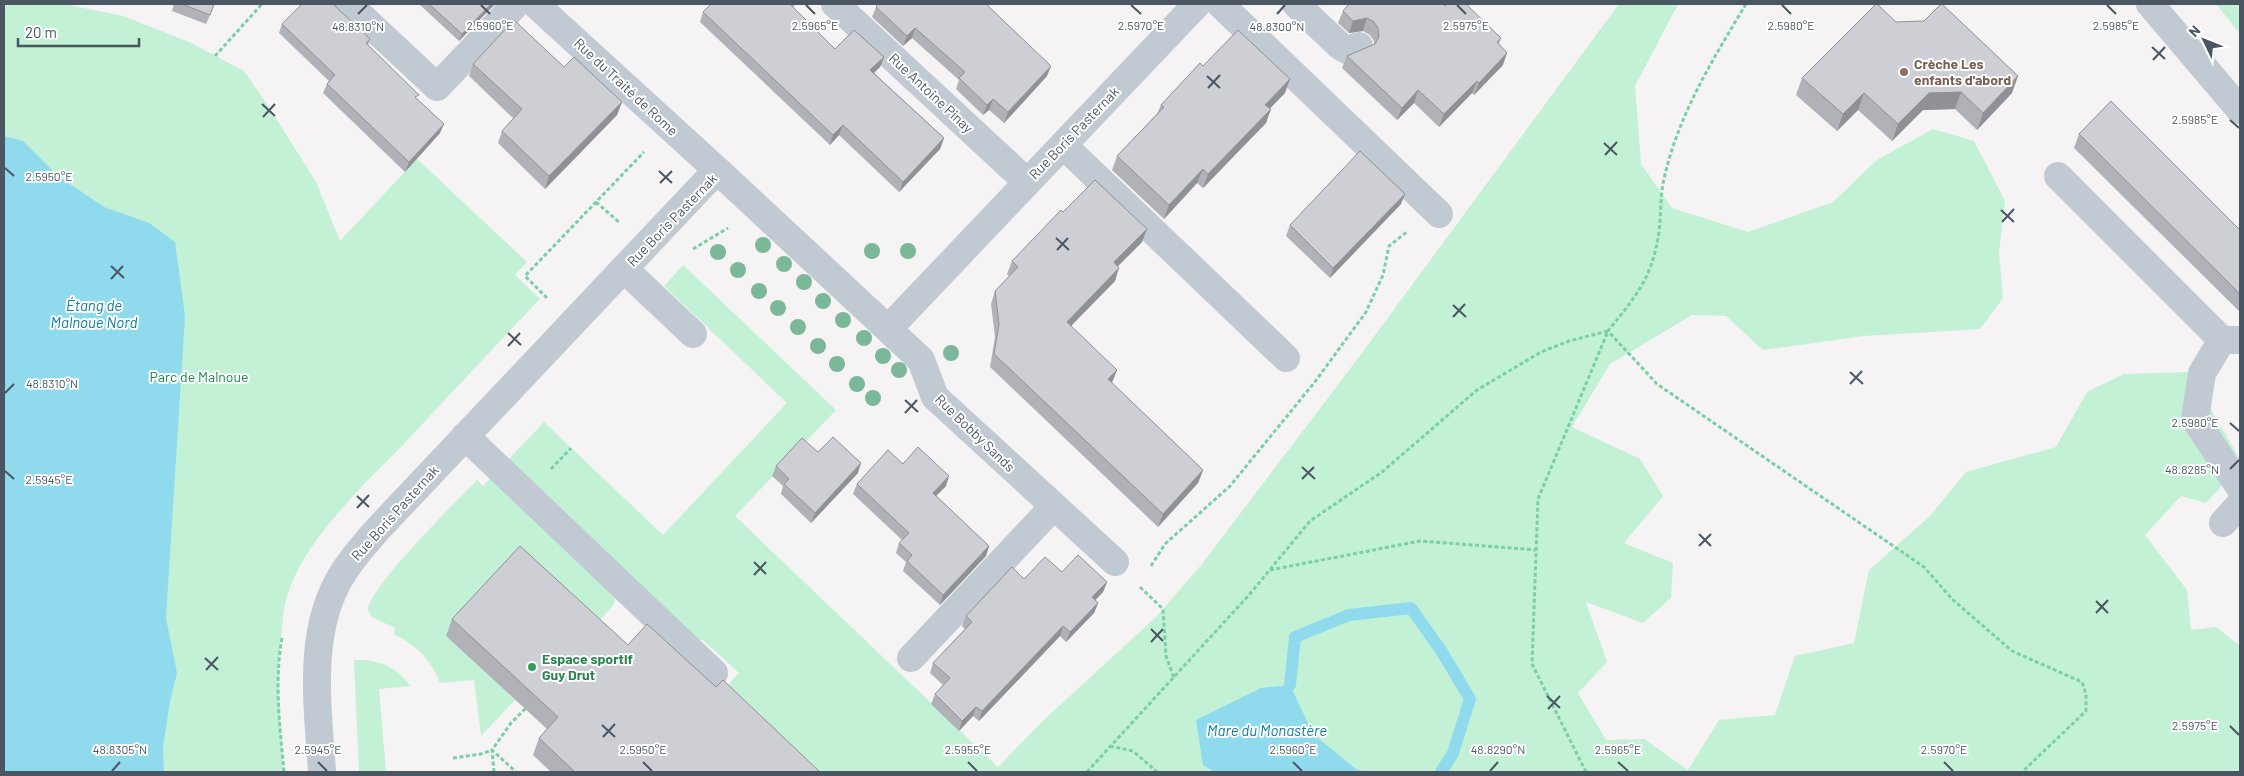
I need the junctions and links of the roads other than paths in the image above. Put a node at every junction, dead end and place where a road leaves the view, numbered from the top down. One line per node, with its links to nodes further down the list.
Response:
1 (348, 4): 2 (street)
2 (516, 4)
3 (535, 4): 12 (street, Rue du Traité de Rome)
4 (835, 4): 14 (street, Rue Antoine Pinay)
5 (1197, 4): 11 (street, Rue Boris Pasternak)
6 (1220, 4): 15 (street)
7 (1296, 4): 9 (street)
8 (2150, 4): 10 (street)
9 (1358, 46)
10 (2240, 110)
11 (1063, 145): 14 (street, Rue Boris Pasternak); 20 (street)
12 (717, 170): 16 (street, Rue Boris Pasternak); 17 (street, Rue Boris Pasternak)
13 (2058, 176): 19 (street)
14 (1027, 182): 17 (street, Rue Boris Pasternak)
15 (1435, 209)
16 (624, 269): 18 (street); 21 (street, Rue Boris Pasternak)
17 (888, 330): 23 (street, Rue Bobby Sands)
18 (693, 334)
19 (2231, 340): 22 (street)
20 (1286, 358)
21 (465, 436): 26 (street); 27 (street, Rue Boris Pasternak)
22 (2240, 488)
23 (1053, 507): 24 (street, Rue Bobby Sands); 25 (street)
24 (1115, 562)
25 (911, 658)
26 (714, 673)
27 (322, 772)

